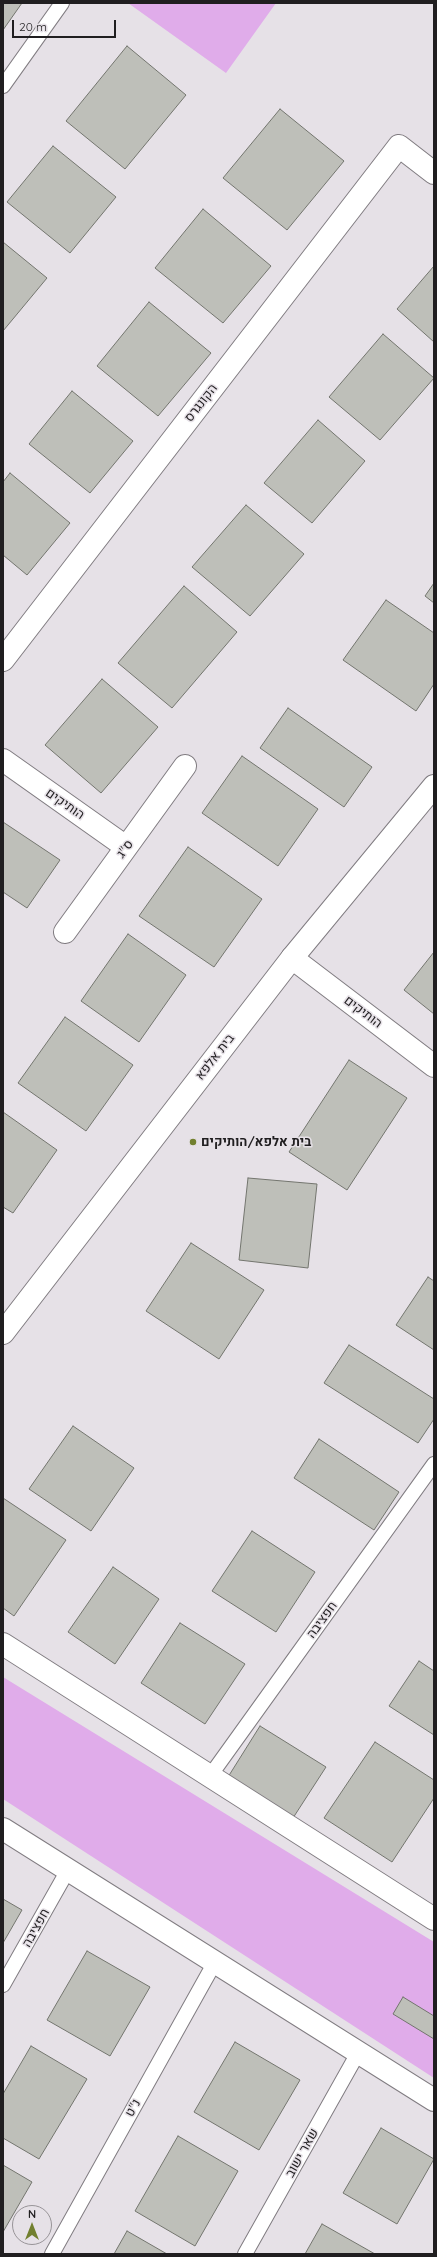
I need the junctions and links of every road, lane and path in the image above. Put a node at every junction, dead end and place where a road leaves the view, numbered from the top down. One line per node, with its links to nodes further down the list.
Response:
1 (62, 3): 2 (lane)
2 (3, 86)
3 (434, 173): 4 (street, הקונגרס)
4 (3, 660)
5 (3, 760): 8 (street, הותיקים)
6 (185, 766): 8 (street, ס"ג)
7 (434, 786): 10 (street, בית אלפא)
8 (126, 847): 9 (street, ס"ג)
9 (65, 932)
10 (292, 958): 11 (street, הותיקים); 12 (street, בית אלפא)
11 (434, 1066)
12 (3, 1333)
13 (434, 1464): 15 (lane, חפציבה)
14 (3, 1644): 15 (street)
15 (210, 1776): 18 (street)
16 (3, 1829): 17 (street)
17 (68, 1870): 19 (street); 20 (lane, חפציבה)
18 (434, 1919)
19 (215, 1962): 21 (street); 23 (lane, נ"ט)
20 (3, 1985)
21 (358, 2053): 22 (street); 24 (lane, שאר ישוב)
22 (434, 2100)
23 (52, 2254)
24 (245, 2254)

